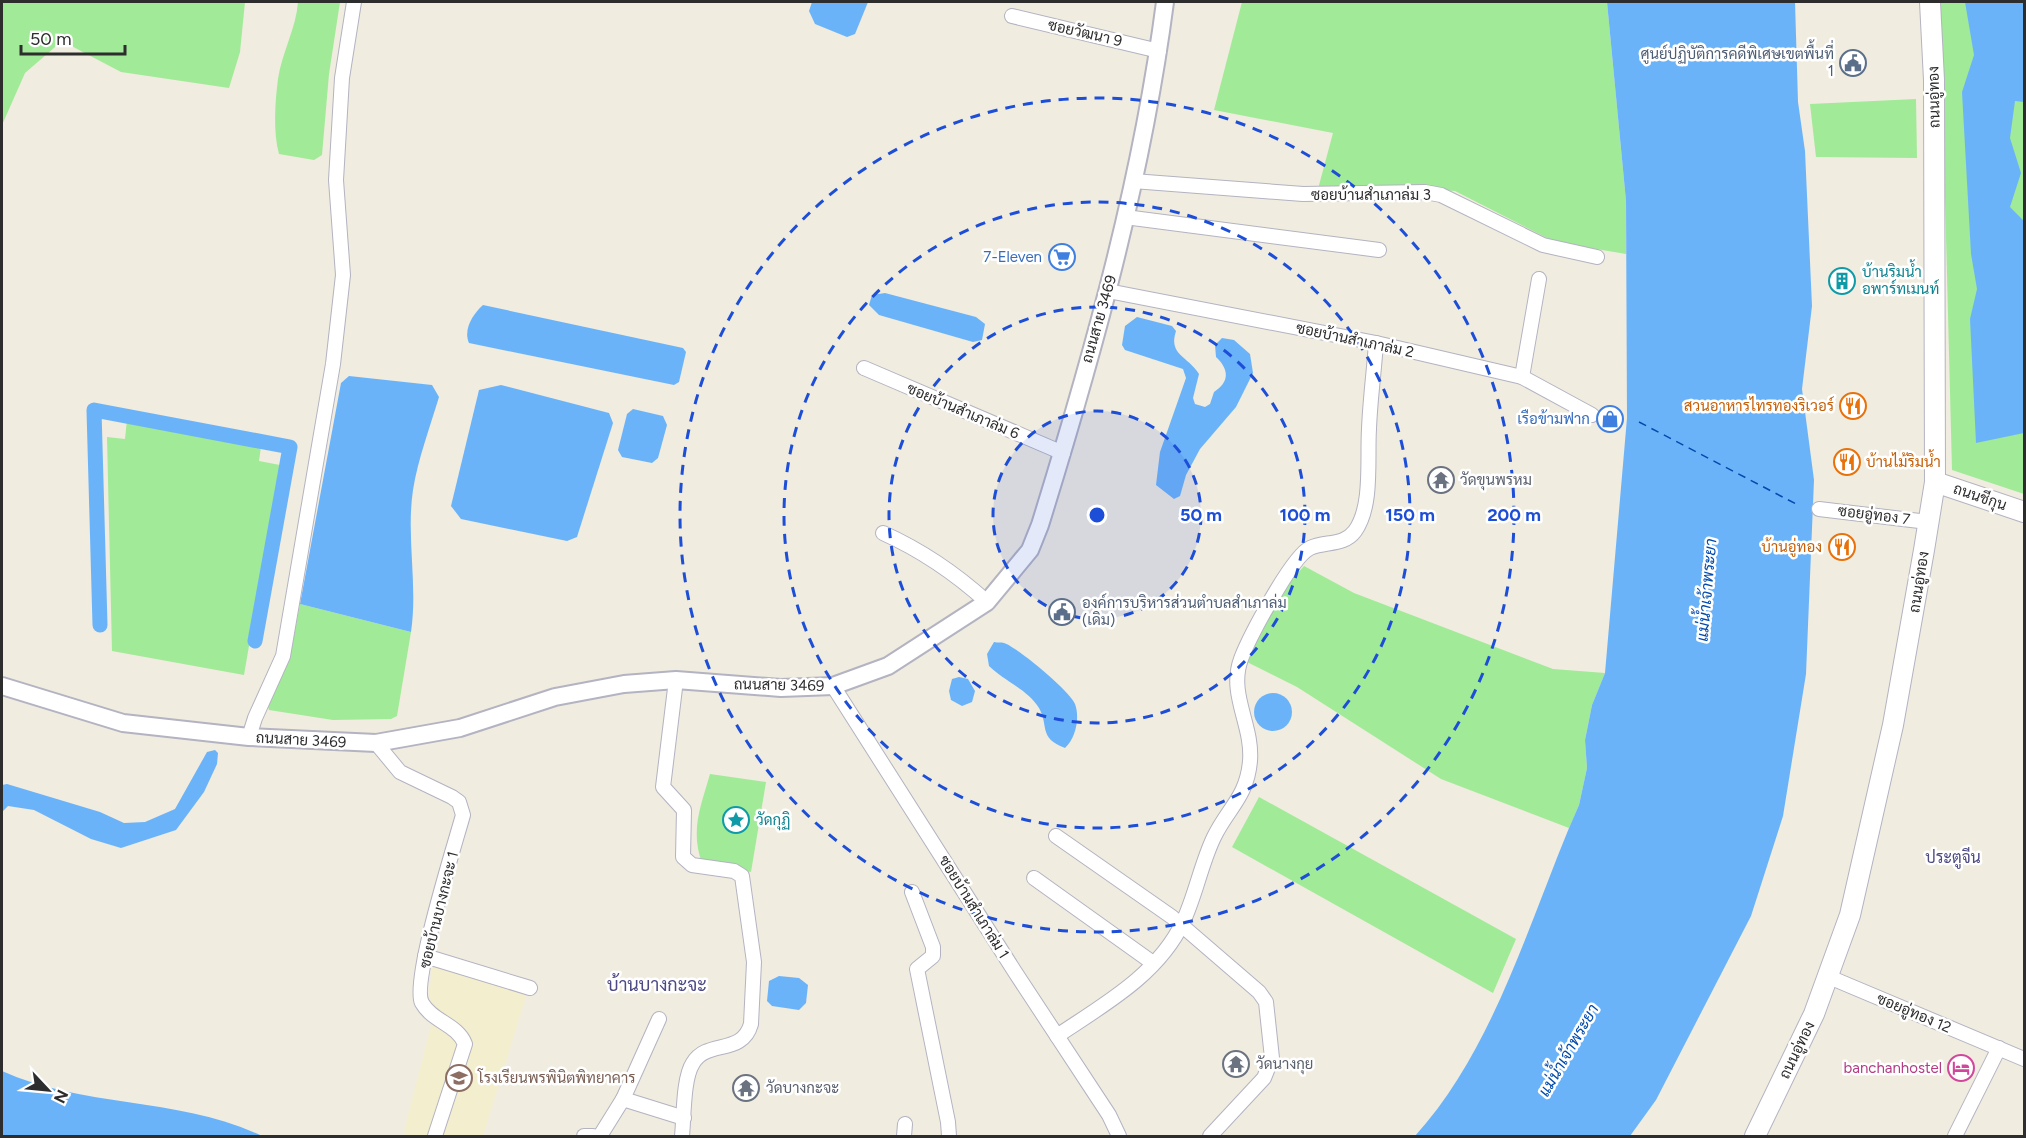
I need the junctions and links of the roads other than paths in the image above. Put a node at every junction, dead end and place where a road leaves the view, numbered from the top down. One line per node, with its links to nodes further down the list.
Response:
1 (354, 2): 26 (street)
2 (1165, 2): 5 (street, ถนนสาย 3469)
3 (1929, 2): 17 (main road, ถนนอู่ทอง)
4 (1012, 16): 5 (street, ซอยวัฒนา 9)
5 (1159, 51): 6 (street, ถนนสาย 3469)
6 (1133, 181): 7 (street, ถนนสาย 3469); 9 (street, ซอยบ้านสำเภาล่ม 3)
7 (1125, 217): 8 (street); 11 (street, ถนนสาย 3469)
8 (1379, 250)
9 (1596, 257)
10 (1539, 279): 14 (street)
11 (1108, 291): 12 (street, ซอยบ้านสำเภาล่ม 2); 16 (street, ถนนสาย 3469)
12 (1376, 343): 14 (street, ซอยบ้านสำเภาล่ม 2); 31 (street)
13 (864, 368): 16 (street, ซอยบ้านสำเภาล่ม 6)
14 (1522, 377): 15 (street, ซอยบ้านสำเภาล่ม 2)
15 (1592, 415)
16 (1063, 453): 22 (street, ถนนสาย 3469)
17 (1935, 482): 19 (main road, ถนนชีกุน); 20 (main road, ถนนอู่ทอง)
18 (1819, 509): 20 (street, ซอยอู่ทอง 7)
19 (2025, 512)
20 (1928, 522): 34 (main road, ถนนอู่ทอง)
21 (883, 533): 22 (street)
22 (987, 602): 25 (street, ถนนสาย 3469)
23 (676, 680): 25 (street, ถนนสาย 3469); 27 (street, ถนนสาย 3469); 41 (street)
24 (2, 686): 26 (street, ถนนสาย 3469)
25 (833, 686): 37 (street, ซอยบ้านสำเภาล่ม 1)
26 (249, 737): 27 (street, ถนนสาย 3469)
27 (376, 743): 32 (street, ซอยบ้านบางกะจะ 1)
28 (1056, 836): 31 (street)
29 (1034, 878): 33 (street)
30 (912, 892): 48 (street)
31 (1182, 925): 33 (street); 49 (street)
32 (425, 956): 35 (street); 43 (street, ซอยบ้านบางกะจะ 1)
33 (1153, 963): 37 (street)
34 (1829, 977): 38 (street, ซอยอู่ทอง 12); 50 (main road, ถนนอู่ทอง)
35 (530, 988)
36 (659, 1019): 40 (street)
37 (1057, 1036): 42 (street, ซอยบ้านสำเภาล่ม 1)
38 (2000, 1048): 39 (street, ซอยอู่ทอง 12); 51 (street)
39 (2025, 1059)
40 (623, 1099): 41 (street); 46 (street)
41 (684, 1118): 47 (street)
42 (1114, 1134)
43 (435, 1137)
44 (584, 1137): 45 (street)
45 (593, 1137)
46 (600, 1137)
47 (682, 1137)
48 (949, 1137)
49 (1210, 1137)
50 (1755, 1137)
51 (1955, 1137)

